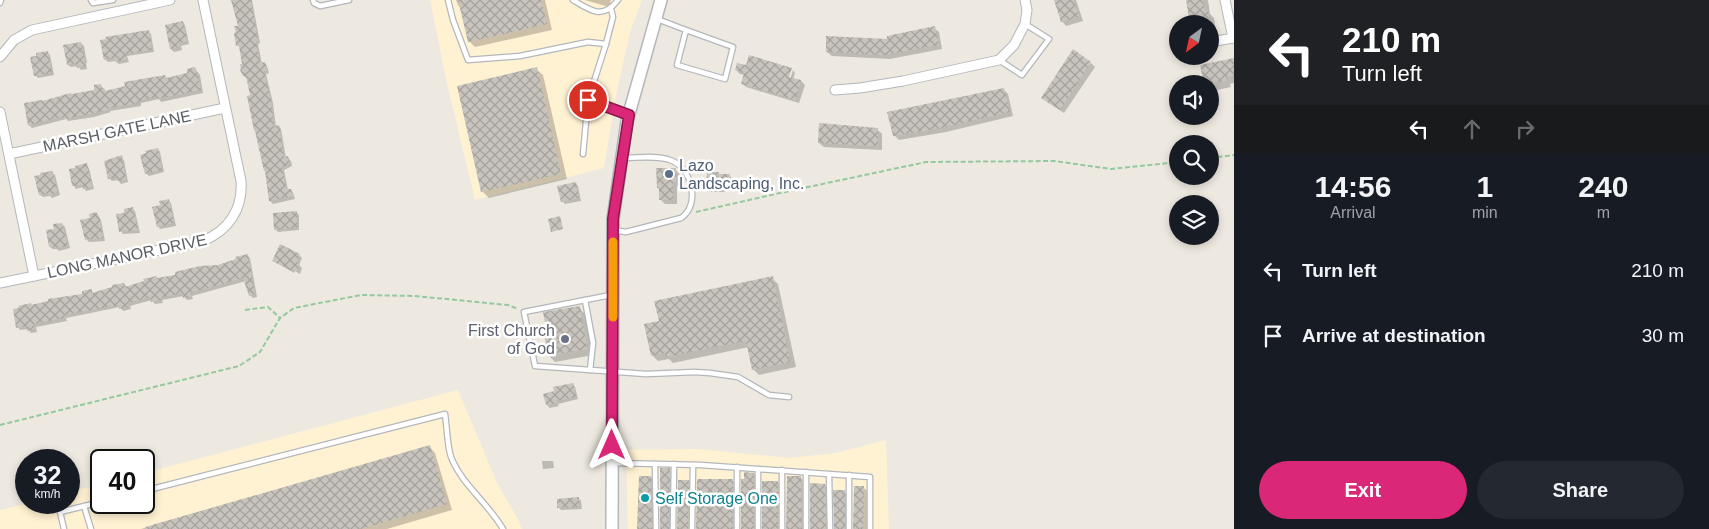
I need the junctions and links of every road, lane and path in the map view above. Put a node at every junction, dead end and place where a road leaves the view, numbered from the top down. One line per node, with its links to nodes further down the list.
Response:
1 (91, 0): 2 (lane)
2 (113, 0)
3 (170, 0): 20 (street)
4 (203, 0): 24 (street, LONG MANOR DRIVE)
5 (313, 0): 6 (lane)
6 (349, 0)
7 (448, 0): 19 (lane)
8 (573, 0): 13 (lane)
9 (618, 0): 13 (lane)
10 (661, 0): 14 (street)
11 (1025, 0): 15 (street)
12 (1225, 0): 17 (street)
13 (611, 9): 19 (lane)
14 (655, 19): 16 (lane); 26 (street)
15 (1025, 24): 21 (street); 21 (lane)
16 (686, 30): 16 (lane)
17 (1234, 38): 18 (street)
18 (1219, 40)
19 (606, 44): 23 (lane)
20 (0, 57)
21 (999, 60): 22 (street)
22 (835, 90)
23 (588, 100): 26 (lane); 28 (lane)
24 (225, 108): 27 (street, MARSH GATE LANE); 35 (street, LONG MANOR DRIVE)
25 (0, 112): 27 (street)
26 (629, 115): 31 (street)
27 (9, 154): 35 (street)
28 (583, 154)
29 (1234, 154): 30 (path)
30 (1219, 156)
31 (621, 158): 33 (lane); 34 (street)
32 (1169, 163): 33 (path)
33 (686, 215): 34 (lane)
34 (613, 230): 37 (street)
35 (34, 276): 36 (street, LONG MANOR DRIVE)
36 (0, 283)
37 (613, 295): 38 (lane); 43 (street)
38 (585, 300): 40 (lane); 42 (lane)
39 (245, 310): 41 (path)
40 (524, 312): 41 (path); 42 (lane)
41 (280, 318): 45 (path)
42 (590, 370): 43 (lane)
43 (612, 372): 44 (lane); 46 (street)
44 (789, 397)
45 (0, 425)
46 (612, 463): 47 (lane); 62 (street)
47 (655, 464): 48 (lane); 63 (lane)
48 (674, 464): 49 (lane); 64 (lane)
49 (693, 465): 50 (lane); 65 (lane)
50 (737, 467): 51 (lane); 66 (lane)
51 (758, 469): 52 (lane); 67 (lane)
52 (782, 470): 53 (lane); 68 (lane)
53 (806, 472): 54 (lane); 69 (lane)
54 (829, 474): 55 (lane); 70 (lane)
55 (849, 475): 71 (lane); 72 (lane)
56 (155, 488): 61 (lane)
57 (90, 505): 58 (lane)
58 (84, 506): 59 (lane); 60 (lane)
59 (64, 529)
60 (91, 529)
61 (503, 529)
62 (612, 529)
63 (656, 529)
64 (673, 529)
65 (692, 529)
66 (737, 529)
67 (758, 529)
68 (782, 529)
69 (806, 529)
70 (830, 529)
71 (849, 529)
72 (870, 529)

